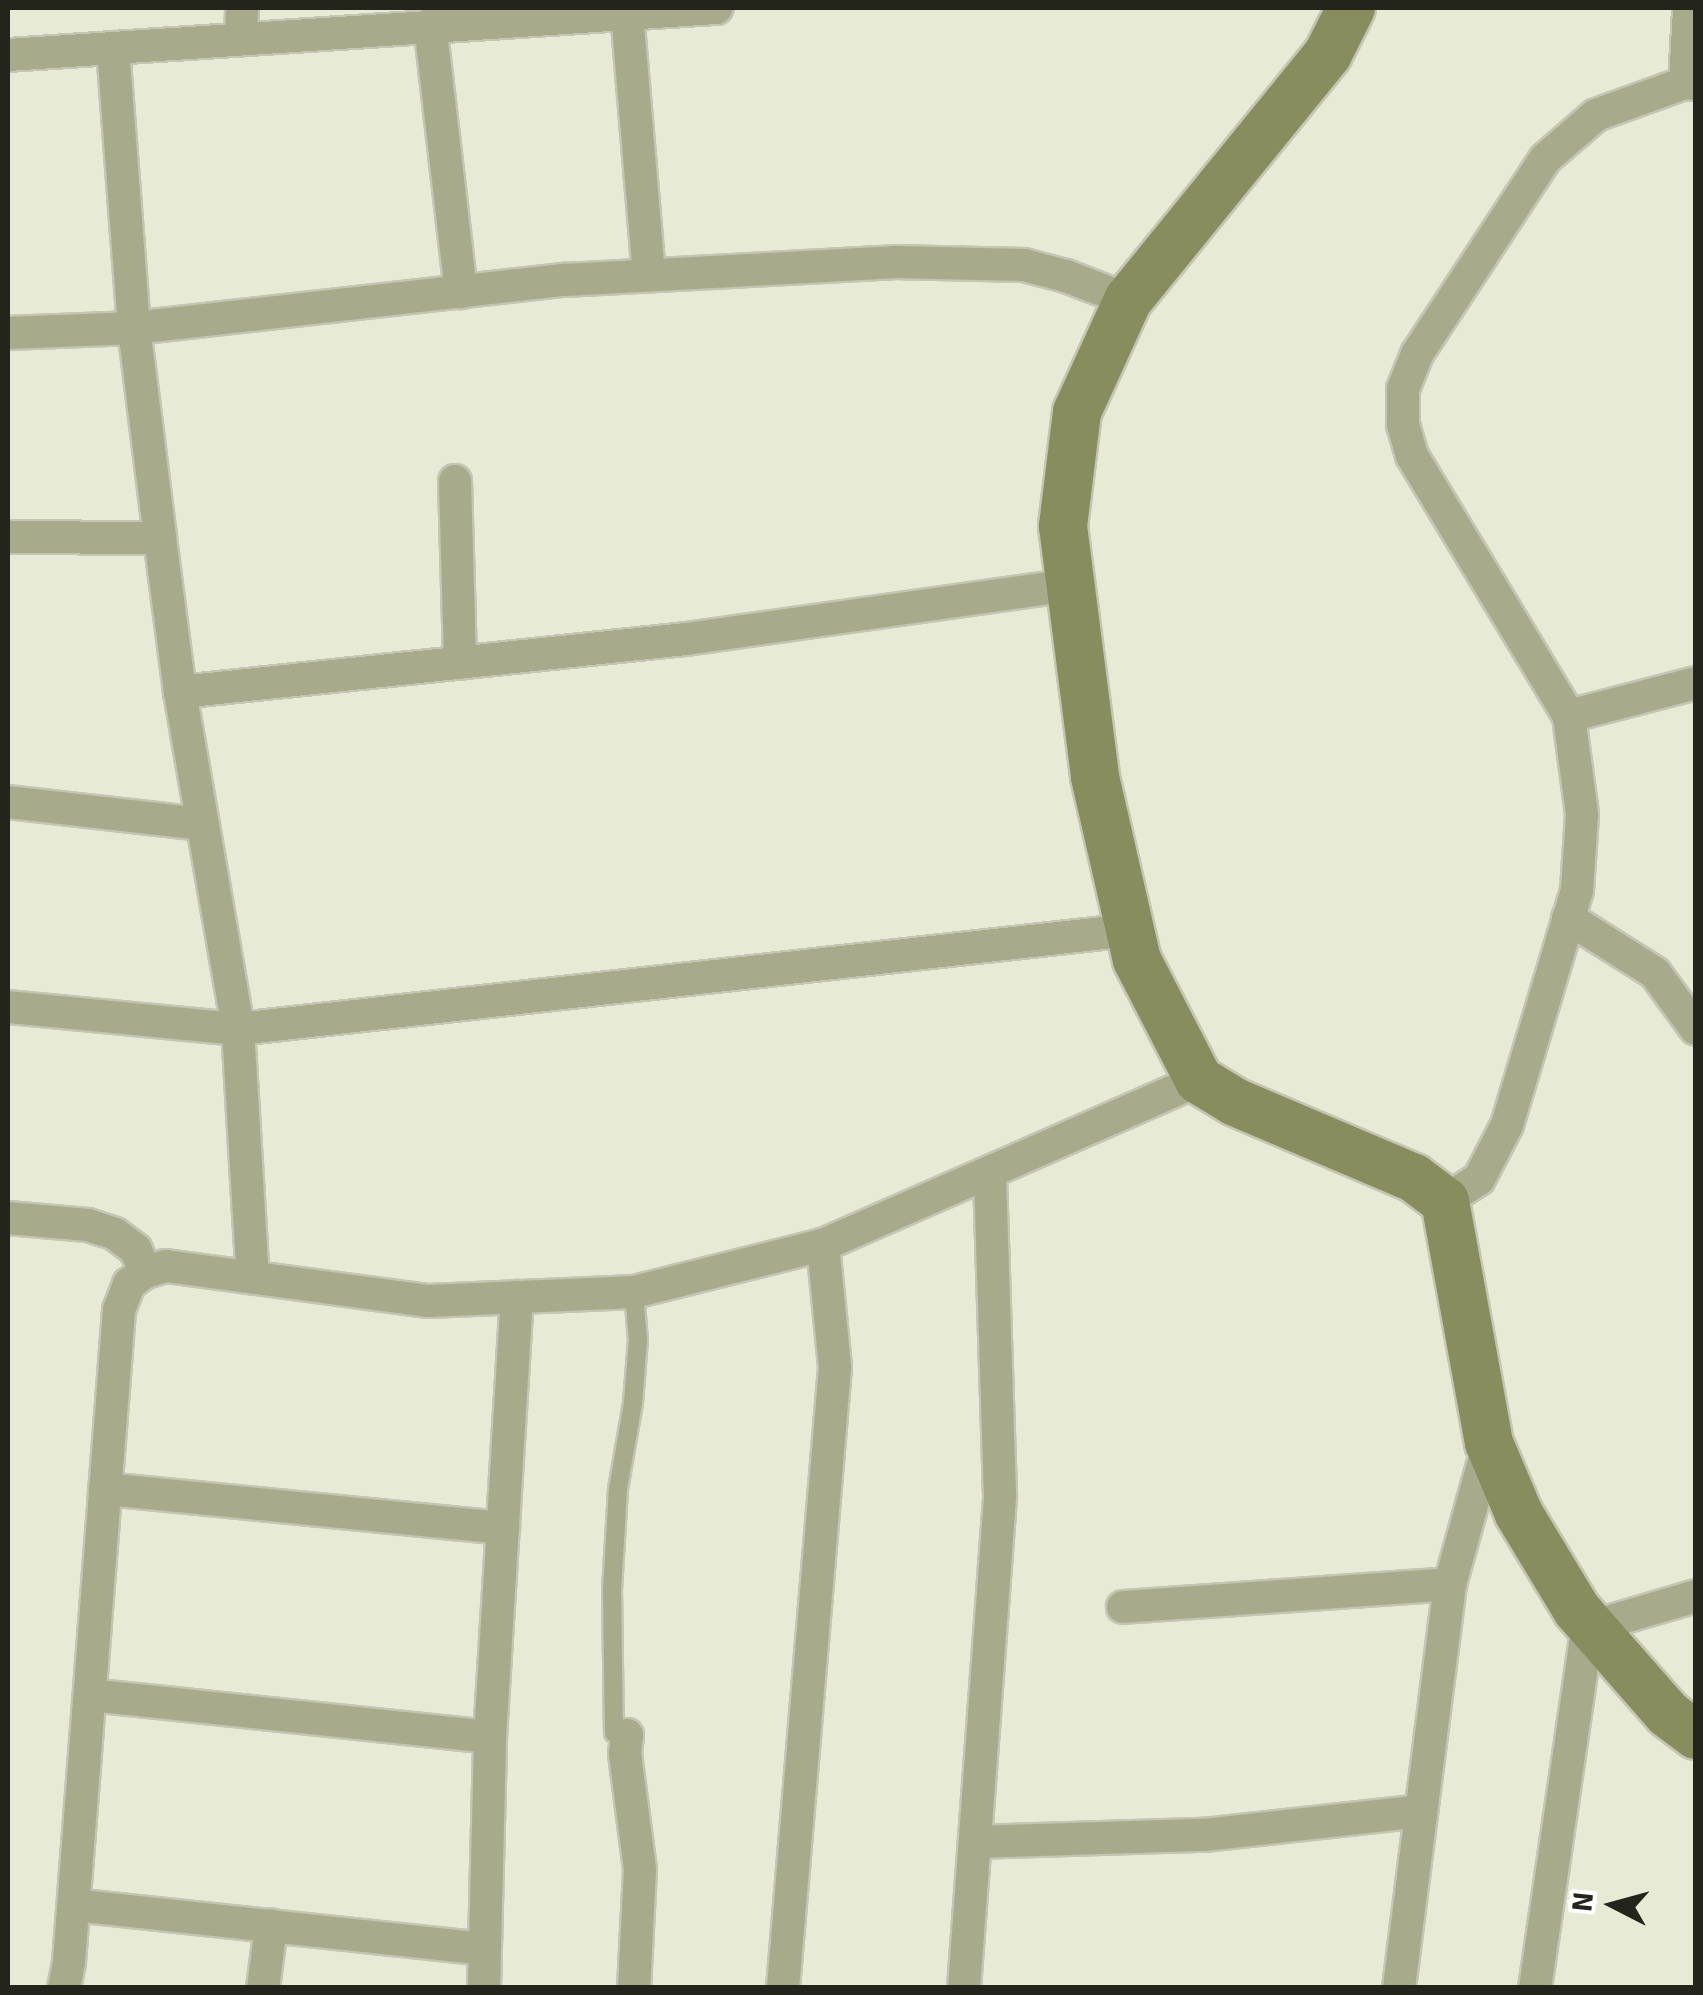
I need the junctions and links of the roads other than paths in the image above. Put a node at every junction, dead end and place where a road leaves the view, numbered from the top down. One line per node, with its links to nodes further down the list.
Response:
1 (716, 8): 4 (street)
2 (1351, 8): 12 (main road)
3 (1689, 8): 9 (street)
4 (627, 13): 6 (street); 10 (street)
5 (241, 23): 6 (street); 7 (street)
6 (430, 24): 11 (street)
7 (113, 48): 8 (street); 13 (street)
8 (8, 55)
9 (1690, 83): 22 (street)
10 (649, 274): 11 (street); 12 (street)
11 (460, 292): 13 (street)
12 (1128, 300): 18 (main road)
13 (134, 328): 14 (street); 17 (street)
14 (8, 333)
15 (455, 481): 19 (street)
16 (8, 538): 17 (street)
17 (160, 538): 21 (street)
18 (1070, 585): 19 (street); 26 (main road)
19 (460, 663): 21 (street)
20 (1696, 682): 22 (street)
21 (180, 692): 24 (street)
22 (1569, 716): 25 (street)
23 (8, 802): 24 (street)
24 (202, 824): 29 (street)
25 (1568, 918): 28 (street); 32 (street)
26 (1130, 930): 29 (street); 30 (main road)
27 (8, 1007): 29 (street)
28 (1696, 1028)
29 (238, 1029): 36 (street)
30 (1199, 1080): 31 (street); 32 (main road)
31 (990, 1174): 34 (street); 51 (street)
32 (1446, 1201): 39 (main road)
33 (8, 1218): 35 (street)
34 (822, 1244): 37 (street); 59 (street)
35 (146, 1272): 36 (street); 40 (street)
36 (253, 1278): 38 (street)
37 (634, 1292): 38 (street); 47 (lane)
38 (518, 1298): 41 (street)
39 (1489, 1443): 42 (street); 45 (main road)
40 (105, 1489): 41 (street); 46 (street)
41 (503, 1528): 49 (street)
42 (1450, 1584): 44 (street); 50 (street)
43 (1696, 1596): 45 (street)
44 (1124, 1607)
45 (1594, 1626): 48 (main road); 62 (street)
46 (90, 1695): 49 (street); 52 (street)
47 (620, 1734): 58 (street)
48 (1696, 1735)
49 (490, 1737): 54 (street)
50 (1421, 1811): 51 (street); 61 (street)
51 (975, 1842): 60 (street)
52 (74, 1906): 53 (street); 55 (street)
53 (271, 1926): 54 (street); 56 (street)
54 (485, 1949): 57 (street)
55 (64, 1988)
56 (263, 1988)
57 (484, 1988)
58 (634, 1988)
59 (783, 1988)
60 (964, 1988)
61 (1398, 1988)
62 (1535, 1988)

